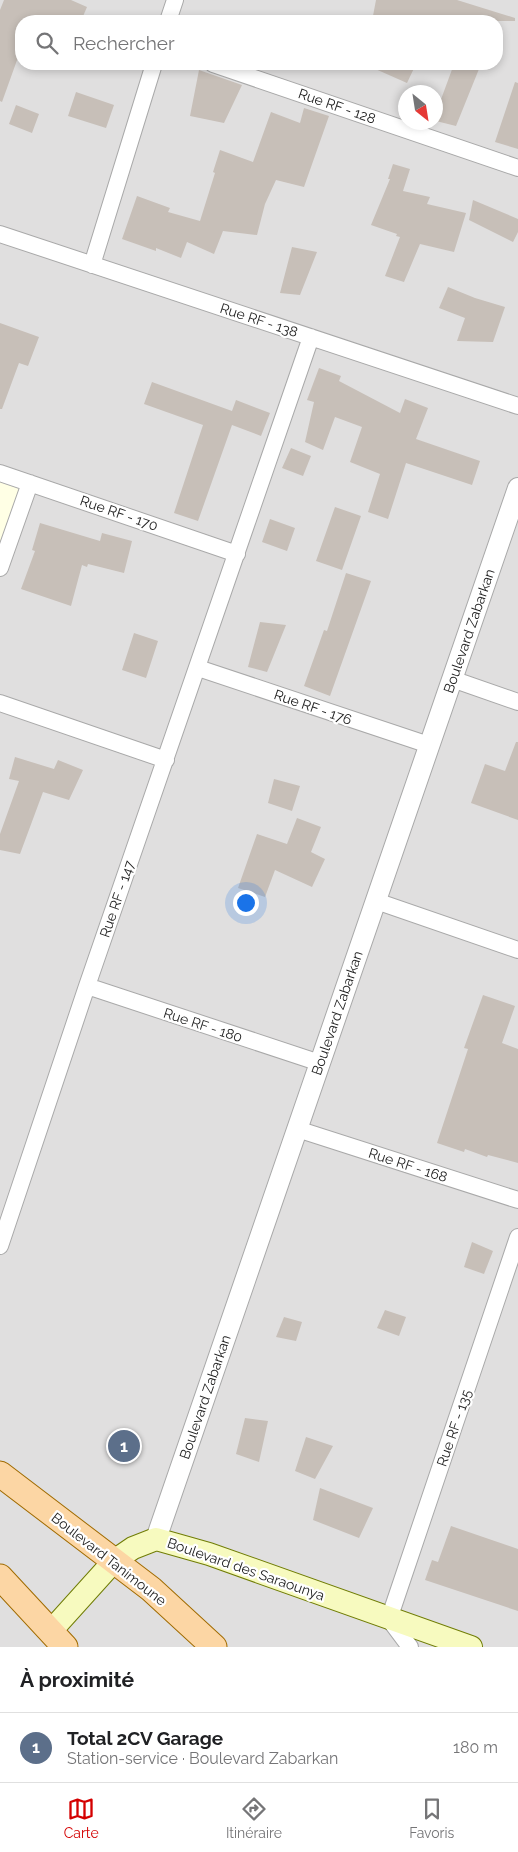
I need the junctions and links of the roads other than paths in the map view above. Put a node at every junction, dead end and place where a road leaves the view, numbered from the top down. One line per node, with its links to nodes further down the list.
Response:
1 (176, 0): 2 (street)
2 (170, 15)
3 (152, 70): 7 (street)
4 (231, 70): 5 (street, Rue RF - 128)
5 (518, 168)
6 (0, 234): 7 (street, Rue RF - 138)
7 (92, 265): 8 (street, Rue RF - 138)
8 (311, 337): 9 (street, Rue RF - 138); 13 (street, Rue RF - 147)
9 (518, 406)
10 (0, 473): 11 (street, Rue RF - 170)
11 (30, 483): 13 (street, Rue RF - 170); 14 (street)
12 (518, 488): 16 (street, Boulevard Zabarkan)
13 (237, 554): 15 (street, Rue RF - 147)
14 (0, 568)
15 (198, 668): 19 (street, Rue RF - 176); 20 (street, Rue RF - 147)
16 (452, 679): 17 (street); 19 (street, Boulevard Zabarkan)
17 (518, 702)
18 (0, 703): 20 (street)
19 (429, 746): 21 (street, Boulevard Zabarkan)
20 (166, 760): 23 (street, Rue RF - 147)
21 (376, 901): 22 (street); 24 (street, Boulevard Zabarkan)
22 (518, 950)
23 (87, 986): 24 (street, Rue RF - 180); 28 (street, Rue RF - 147)
24 (320, 1064): 25 (street, Boulevard Zabarkan)
25 (297, 1129): 26 (street, Rue RF - 168); 30 (street, Boulevard Zabarkan)
26 (518, 1200)
27 (518, 1237): 33 (street, Rue RF - 135)
28 (0, 1246)
29 (0, 1474): 31 (main road, Boulevard Tanimoune)
30 (156, 1539): 31 (main road, Boulevard des Saraounya); 33 (main road, Boulevard des Saraounya)
31 (114, 1561): 34 (main road, Boulevard des Saraounya); 35 (main road, Boulevard Tanimoune)
32 (0, 1577): 34 (main road)
33 (389, 1619): 36 (street); 37 (main road, Boulevard des Saraounya)
34 (57, 1639)
35 (214, 1647)
36 (410, 1647)
37 (471, 1647)

